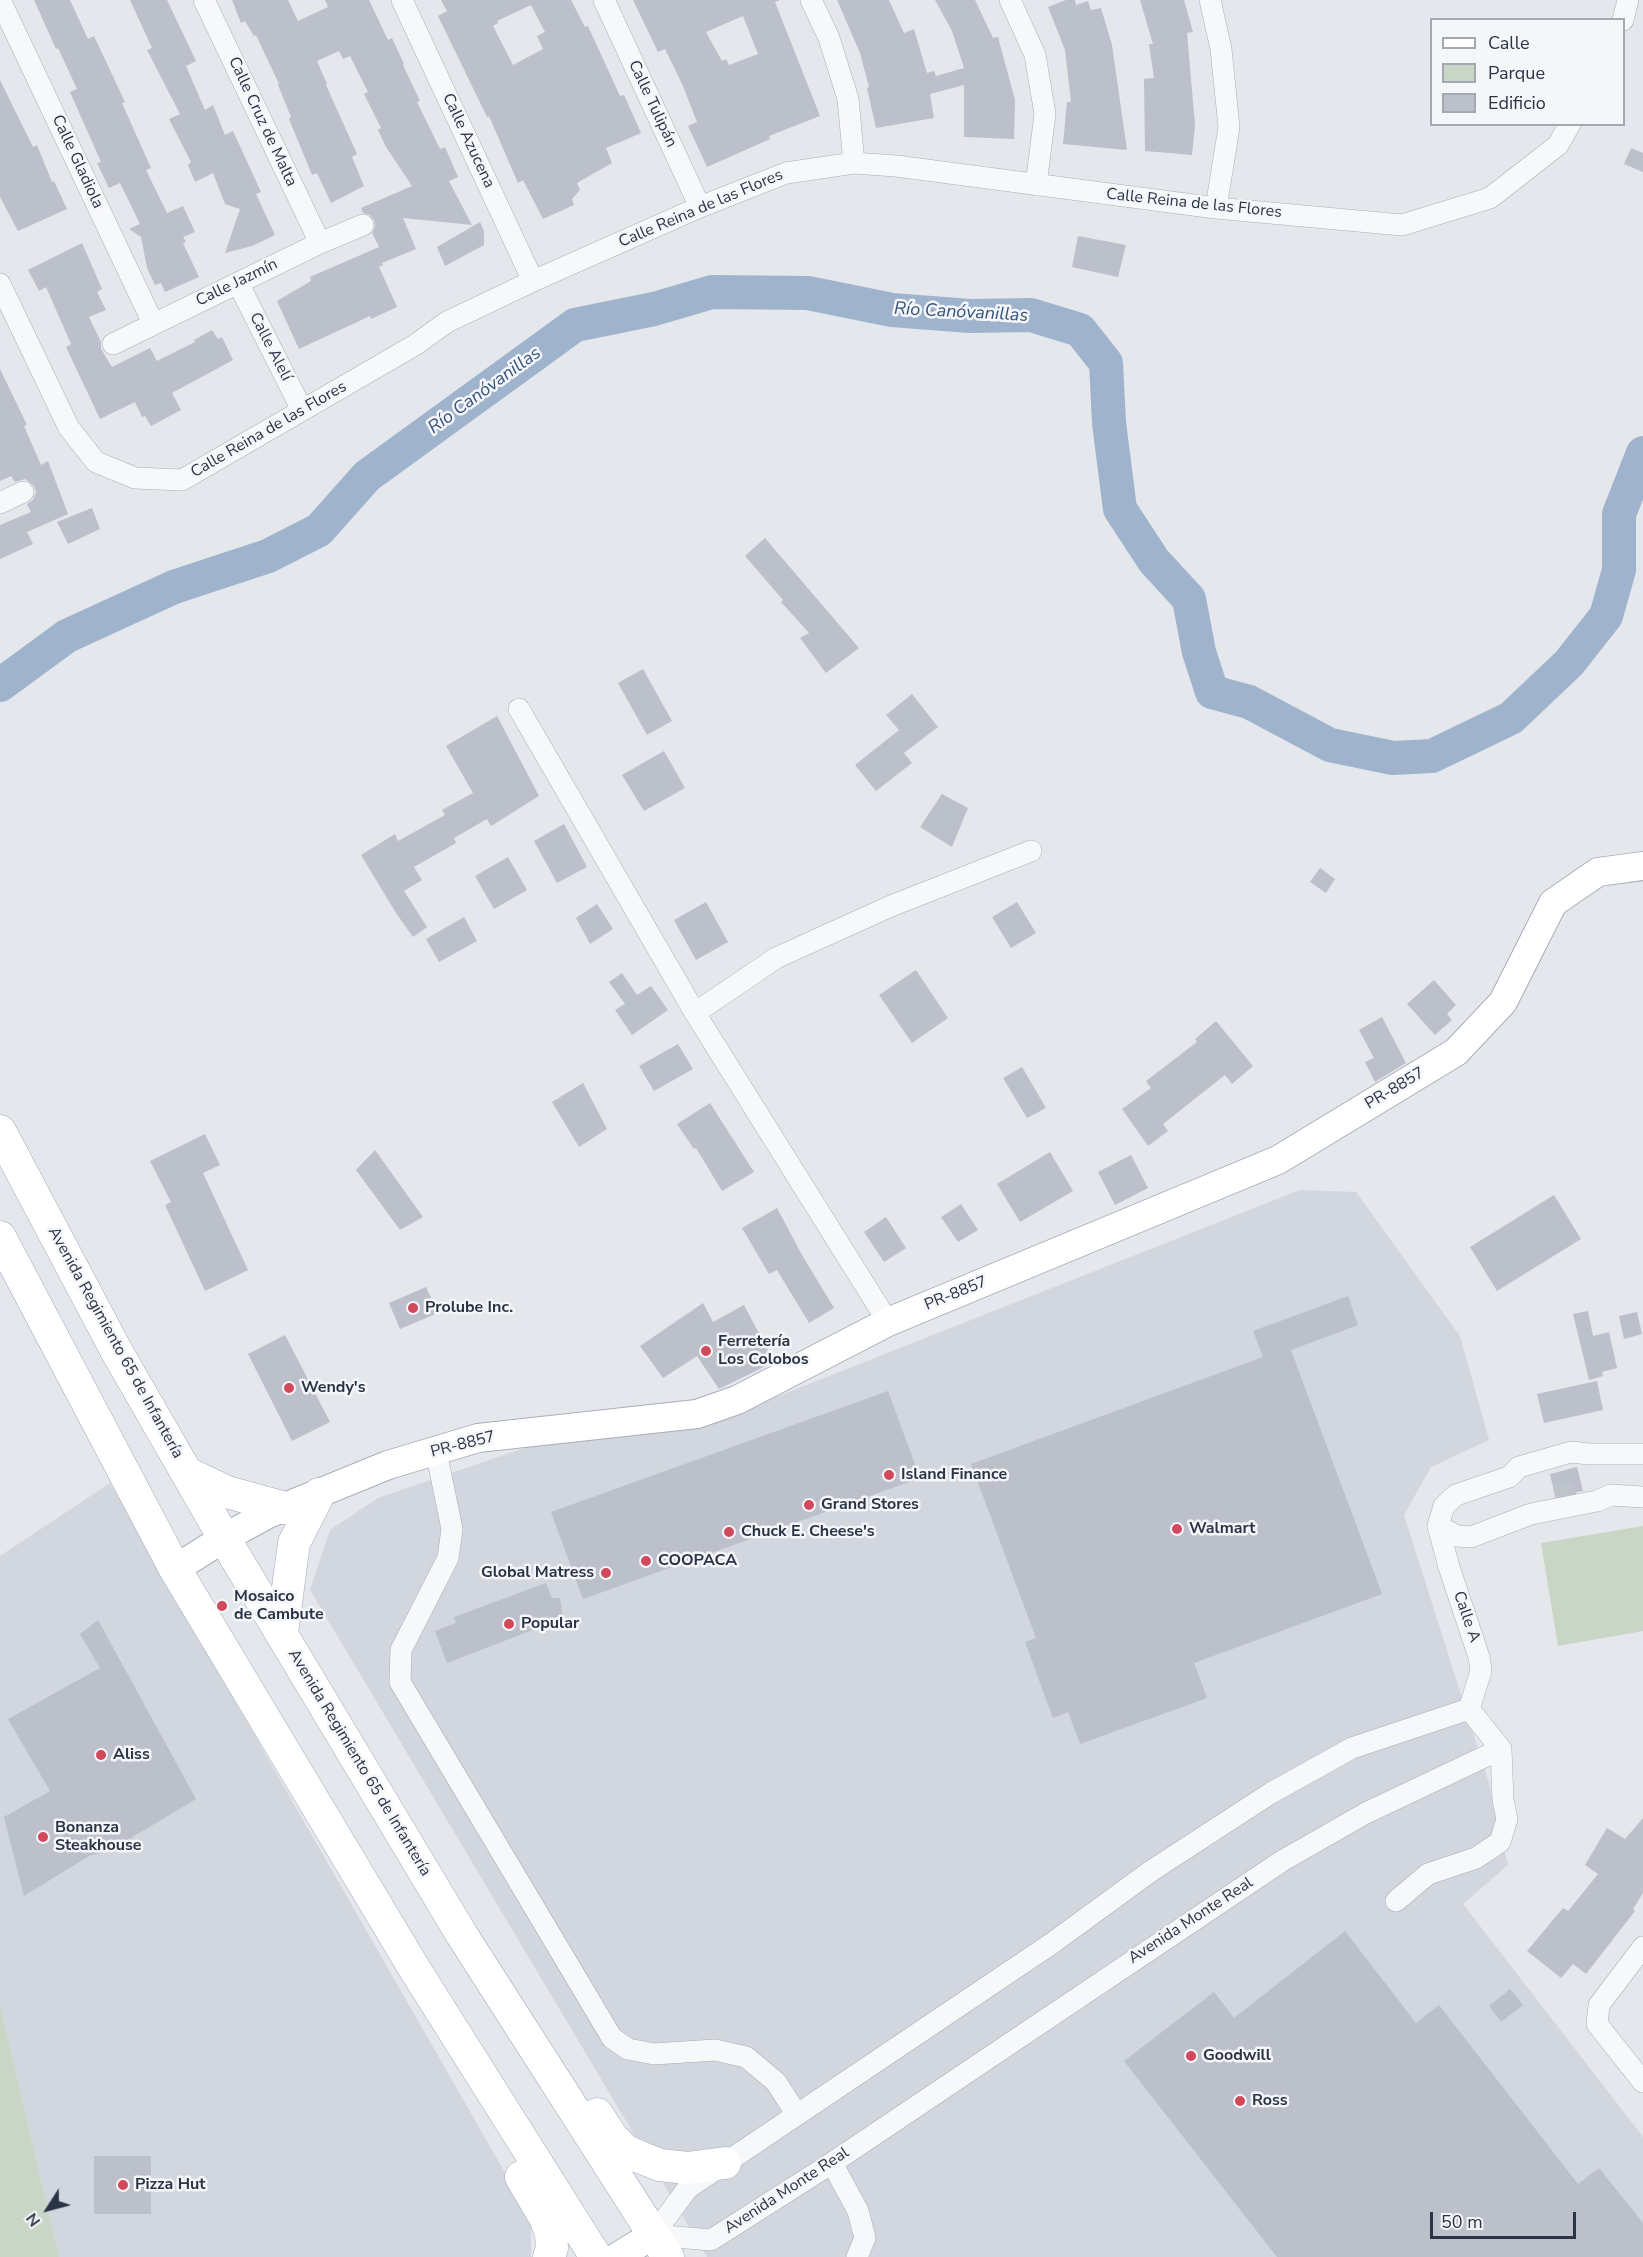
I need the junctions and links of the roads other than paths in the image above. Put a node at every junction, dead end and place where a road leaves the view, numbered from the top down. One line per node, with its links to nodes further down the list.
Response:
1 (0, 0): 20 (street, Calle Gladiola)
2 (204, 0): 16 (street, Calle Cruz de Malta)
3 (402, 0): 17 (street, Calle Azucena)
4 (604, 0): 13 (street, Calle Tulipán)
5 (811, 0): 11 (street)
6 (1010, 0): 12 (street)
7 (1210, 0): 14 (street)
8 (1628, 0): 9 (street)
9 (1624, 18)
10 (1569, 126): 14 (street, Calle Reina de las Flores)
11 (854, 163): 12 (street, Calle Reina de las Flores); 13 (street, Calle Reina de las Flores)
12 (1036, 185): 14 (street, Calle Reina de las Flores)
13 (700, 207): 17 (street, Calle Reina de las Flores)
14 (1216, 208)
15 (363, 225): 16 (street, Calle Jazmín)
16 (320, 243): 18 (street, Calle Jazmín)
17 (533, 281): 22 (street, Calle Reina de las Flores)
18 (238, 283): 20 (street, Calle Jazmín); 22 (street, Calle Alelí)
19 (0, 284): 22 (street, Calle Reina de las Flores)
20 (153, 323): 21 (street, Calle Jazmín)
21 (113, 344)
22 (302, 410)
23 (23, 492): 24 (street)
24 (0, 503)
25 (519, 710): 28 (street)
26 (1030, 851): 28 (street)
27 (1643, 866): 31 (street, PR-8857)
28 (695, 1014): 31 (street)
29 (0, 1131): 34 (main road, Avenida Regimiento 65 de Infantería)
30 (0, 1237): 44 (main road)
31 (888, 1322): 32 (street, PR-8857)
32 (436, 1451): 36 (street, PR-8857); 53 (street)
33 (1643, 1454): 42 (street)
34 (187, 1473): 40 (main road); 43 (main road, Avenida Regimiento 65 de Infantería)
35 (1582, 1490): 37 (street)
36 (319, 1494): 40 (street, PR-8857); 45 (main road)
37 (1611, 1495): 39 (street); 41 (street)
38 (1555, 1496): 41 (street)
39 (1643, 1497)
40 (285, 1508): 43 (street, PR-8857)
41 (1534, 1514): 42 (street)
42 (1438, 1526): 46 (street, Calle A)
43 (225, 1538): 44 (street, PR-8857); 45 (main road, Avenida Regimiento 65 de Infantería)
44 (175, 1569): 50 (main road)
45 (282, 1634): 51 (main road, Avenida Regimiento 65 de Infantería)
46 (1469, 1709): 47 (street); 53 (street)
47 (1501, 1749): 48 (street); 55 (street, Avenida Monte Real)
48 (1396, 1901)
49 (1643, 1947): 52 (street)
50 (473, 2061): 57 (main road); 58 (main road)
51 (554, 2079): 54 (main road); 56 (main road, Avenida Regimiento 65 de Infantería)
52 (1643, 2082)
53 (797, 2115): 54 (street)
54 (725, 2163): 56 (street)
55 (832, 2163): 56 (street, Avenida Monte Real); 60 (street)
56 (660, 2246): 59 (street)
57 (549, 2257)
58 (596, 2257)
59 (617, 2257)
60 (857, 2257)

